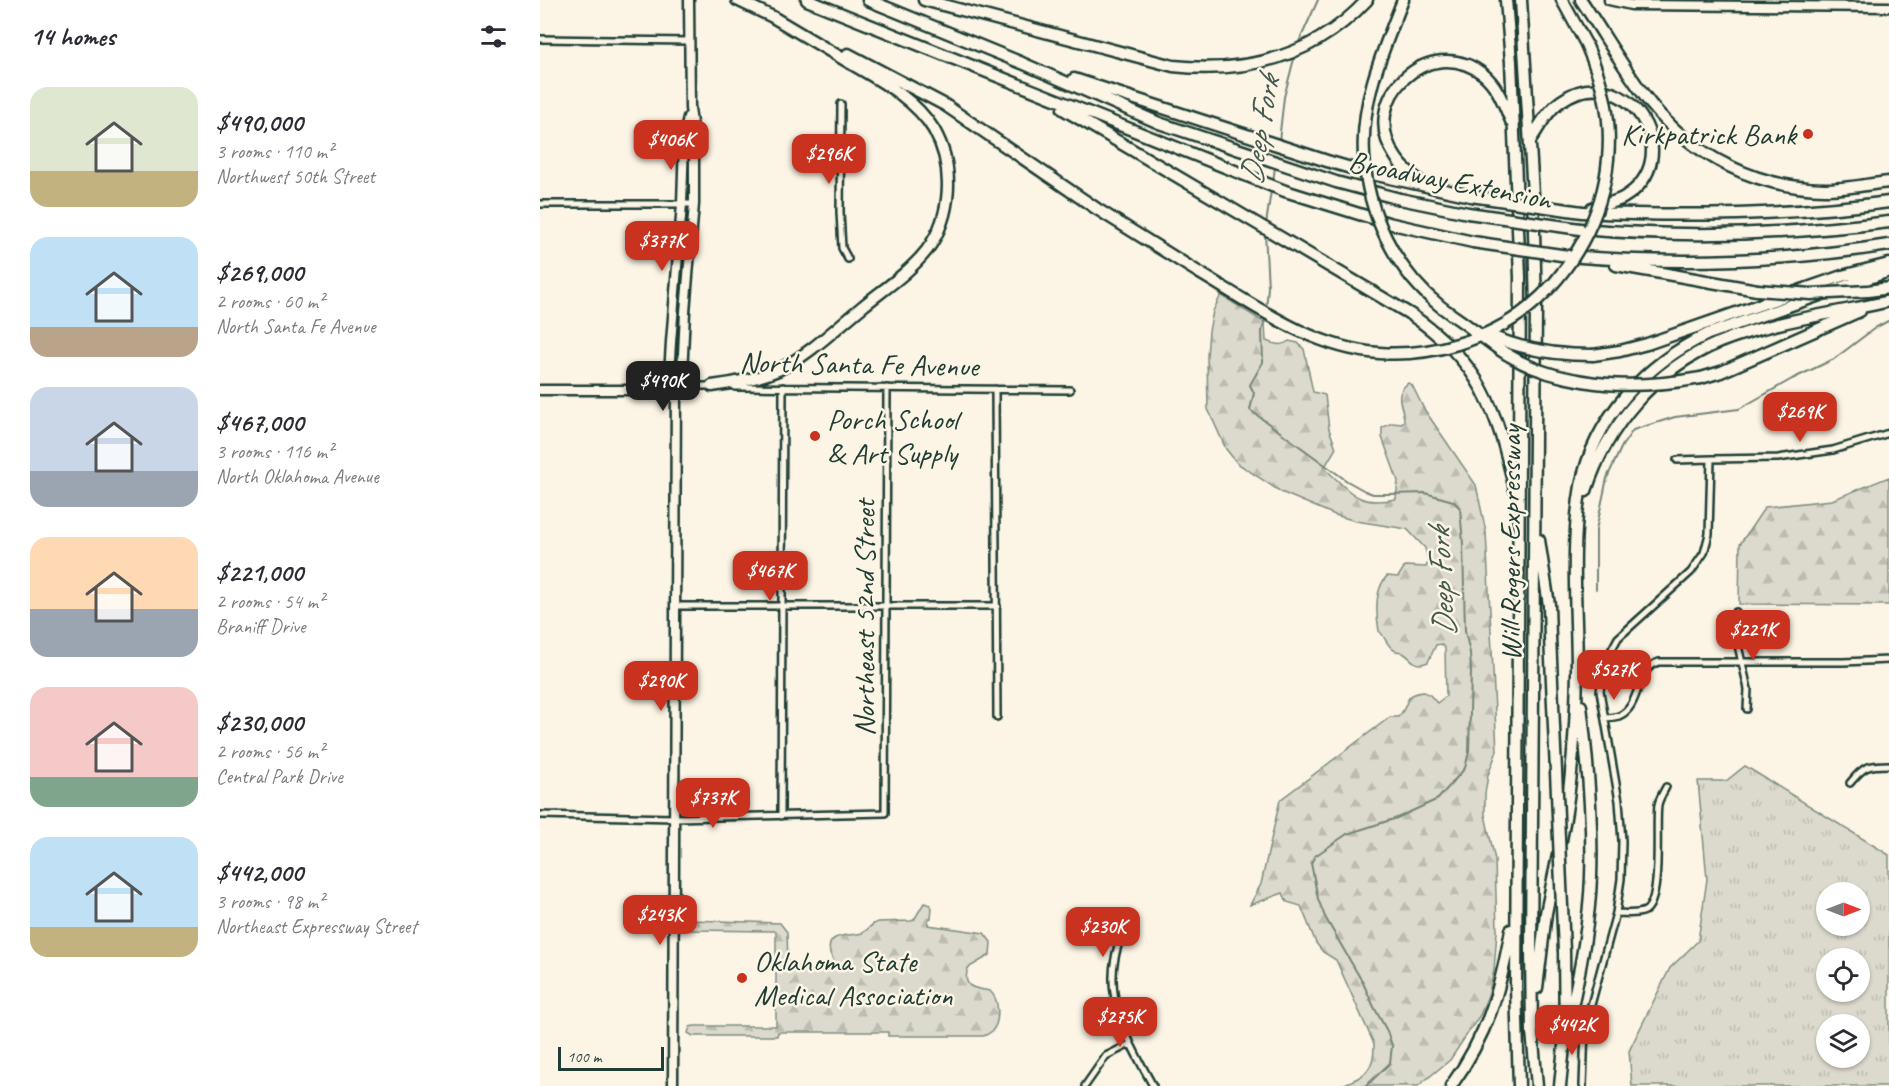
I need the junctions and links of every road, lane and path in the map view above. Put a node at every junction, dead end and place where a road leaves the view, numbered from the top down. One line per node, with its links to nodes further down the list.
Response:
1 (737, 0): 14 (highway)
2 (807, 0): 18 (highway)
3 (868, 0): 17 (highway)
4 (924, 0): 5 (highway)
5 (1367, 0)
6 (1403, 0): 41 (highway, bridge)
7 (1506, 0): 21 (highway, Will Rogers Expressway)
8 (1521, 0): 22 (highway, Will Rogers Expressway)
9 (1562, 0): 14 (highway, bridge)
10 (1581, 0): 25 (highway)
11 (1609, 0): 13 (main road)
12 (689, 2): 16 (main road)
13 (1889, 7)
14 (771, 16): 43 (highway)
15 (540, 39): 16 (street)
16 (688, 40): 20 (main road)
17 (1022, 63): 26 (highway); 32 (highway, Broadway Extension, bridge)
18 (1034, 92): 34 (highway, Broadway Extension, bridge); 53 (highway)
19 (841, 104): 35 (street)
20 (690, 108): 29 (main road); 30 (main road)
21 (1514, 127): 26 (highway); 53 (highway, Will Rogers Expressway)
22 (1530, 141): 31 (highway); 52 (highway, Will Rogers Expressway)
23 (1889, 176): 25 (highway)
24 (1889, 182): 25 (highway)
25 (1864, 185)
26 (1427, 187): 31 (highway, bridge)
27 (1889, 201): 31 (highway)
28 (540, 204): 29 (street)
29 (682, 204): 30 (street); 42 (main road)
30 (694, 204): 42 (main road)
31 (1582, 212)
32 (1889, 222)
33 (1889, 245): 34 (highway, Broadway Extension)
34 (1568, 256): 38 (highway, bridge)
35 (848, 259)
36 (1889, 264): 41 (highway, bridge)
37 (1889, 270): 54 (highway)
38 (1889, 288)
39 (1889, 300): 40 (highway)
40 (1874, 305): 41 (highway, bridge); 54 (highway)
41 (1460, 320)
42 (676, 386): 43 (street, North Santa Fe Avenue); 47 (main road, North Santa Fe Avenue); 55 (main road)
43 (712, 386): 44 (street, North Santa Fe Avenue)
44 (783, 387): 45 (street, North Santa Fe Avenue); 56 (street)
45 (887, 388): 46 (street, North Santa Fe Avenue); 57 (street, Northeast 52nd Street)
46 (995, 389): 48 (street, North Santa Fe Avenue); 58 (street)
47 (540, 390)
48 (1070, 390)
49 (1889, 433): 50 (street)
50 (1712, 459): 51 (street); 65 (street)
51 (1677, 460)
52 (1534, 504): 75 (highway, Will Rogers Expressway); 76 (highway, bridge)
53 (1519, 508): 72 (highway, Will Rogers Expressway)
54 (1576, 523): 62 (highway)
55 (675, 606): 56 (street); 71 (main road)
56 (782, 606): 57 (street); 70 (street)
57 (887, 606): 58 (street); 70 (street, Northeast 52nd Street)
58 (997, 606): 64 (street)
59 (1736, 612): 61 (street)
60 (1889, 660): 61 (street)
61 (1742, 663): 63 (street); 65 (street)
62 (1577, 673): 75 (highway); 76 (highway)
63 (1747, 709)
64 (997, 717)
65 (1605, 718): 73 (street)
66 (1889, 765): 67 (street)
67 (1850, 783)
68 (1666, 787): 73 (street)
69 (540, 816): 71 (street)
70 (781, 816): 71 (street)
71 (674, 818): 79 (main road)
72 (1516, 900): 82 (highway); 83 (highway, Will Rogers Expressway)
73 (1616, 913): 85 (street)
74 (1126, 922): 77 (street)
75 (1532, 1030): 84 (highway, Will Rogers Expressway)
76 (1565, 1036): 78 (highway)
77 (1130, 1044): 80 (street); 81 (street)
78 (1560, 1085)
79 (673, 1086)
80 (1085, 1086)
81 (1153, 1086)
82 (1451, 1086)
83 (1519, 1086)
84 (1537, 1086)
85 (1583, 1086)

